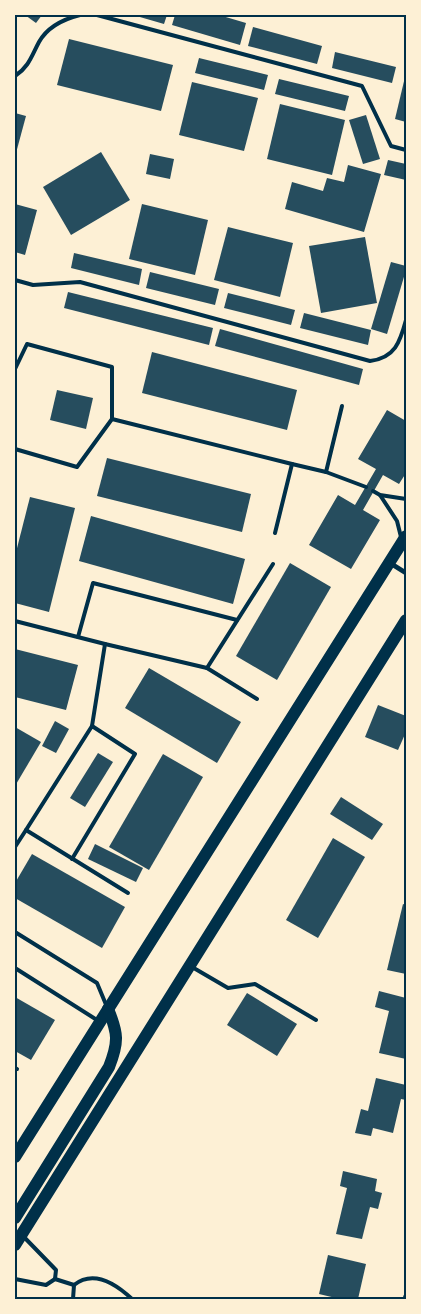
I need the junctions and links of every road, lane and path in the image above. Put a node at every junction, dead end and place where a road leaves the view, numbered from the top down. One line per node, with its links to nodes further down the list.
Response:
1 (81, 15): 2 (lane); 3 (lane)
2 (15, 76)
3 (406, 150)
4 (406, 220): 5 (lane)
5 (406, 227)
6 (15, 280): 7 (lane)
7 (406, 320)
8 (15, 369): 10 (lane)
9 (342, 406): 13 (lane)
10 (112, 419): 11 (lane); 12 (lane)
11 (15, 449)
12 (292, 464): 13 (lane); 18 (lane)
13 (326, 472): 14 (lane)
14 (366, 487)
15 (373, 491): 16 (lane)
16 (380, 495): 17 (lane); 19 (lane)
17 (406, 499)
18 (275, 533)
19 (405, 541): 20 (main road)
20 (390, 563): 22 (street); 38 (main road)
21 (273, 564): 23 (lane)
22 (406, 573)
23 (237, 620): 26 (lane); 28 (lane)
24 (406, 620): 36 (main road)
25 (15, 621): 26 (lane)
26 (78, 637): 27 (lane)
27 (105, 644): 28 (lane); 30 (lane)
28 (207, 668): 29 (lane)
29 (257, 699)
30 (92, 726): 31 (lane); 33 (lane)
31 (26, 830): 32 (lane); 33 (lane)
32 (15, 847)
33 (72, 859): 34 (lane)
34 (128, 893)
35 (15, 932): 38 (lane)
36 (191, 966): 39 (lane); 43 (main road)
37 (15, 968): 40 (lane)
38 (108, 1009): 40 (main road); 42 (main road)
39 (316, 1020)
40 (100, 1022): 41 (main road)
41 (15, 1157)
42 (15, 1218)
43 (18, 1240): 45 (lane)
44 (15, 1279): 45 (lane)
45 (55, 1279): 46 (lane)
46 (74, 1285): 47 (lane); 48 (lane)
47 (73, 1299)
48 (132, 1299)

